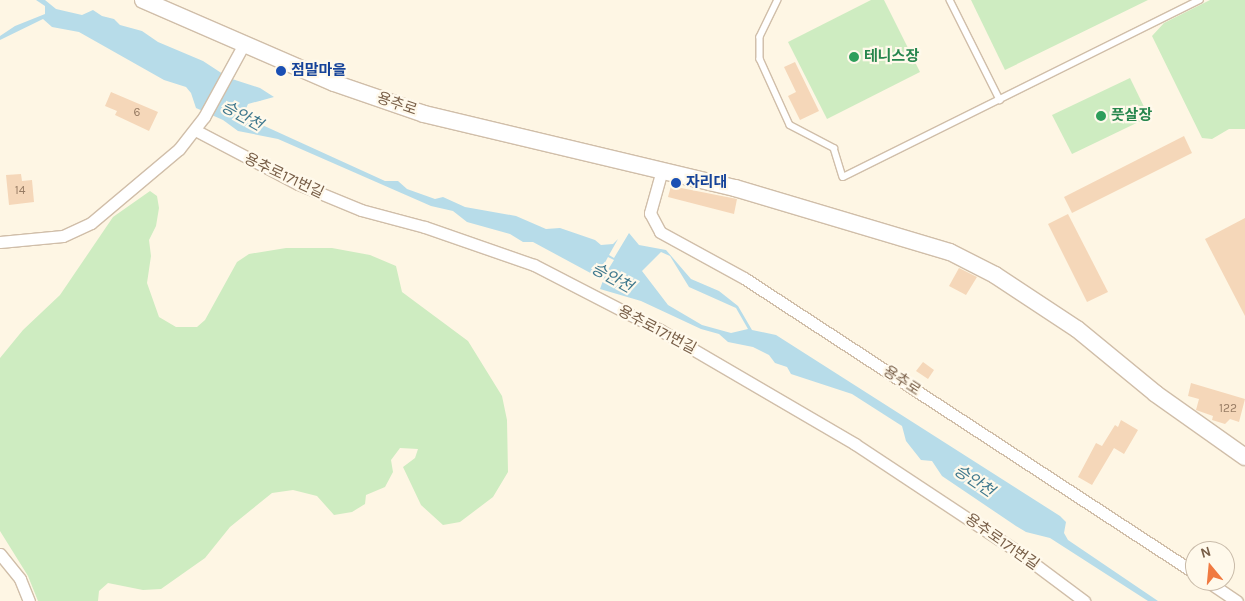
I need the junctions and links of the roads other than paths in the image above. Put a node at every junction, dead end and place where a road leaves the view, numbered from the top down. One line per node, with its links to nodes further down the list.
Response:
1 (143, 0): 5 (street, 용추로)
2 (778, 0): 6 (lane)
3 (950, 0): 6 (lane)
4 (1200, 0): 6 (lane)
5 (244, 44): 7 (street); 8 (street, 용추로)
6 (1000, 100)
7 (195, 130): 9 (street); 15 (street, 용추로171번길)
8 (662, 170): 10 (street, 용추로); 12 (street, 용추로)
9 (0, 242)
10 (1245, 457)
11 (0, 554): 14 (street)
12 (1185, 567)
13 (1222, 591): 16 (street)
14 (29, 601)
15 (1084, 601)
16 (1237, 601)

